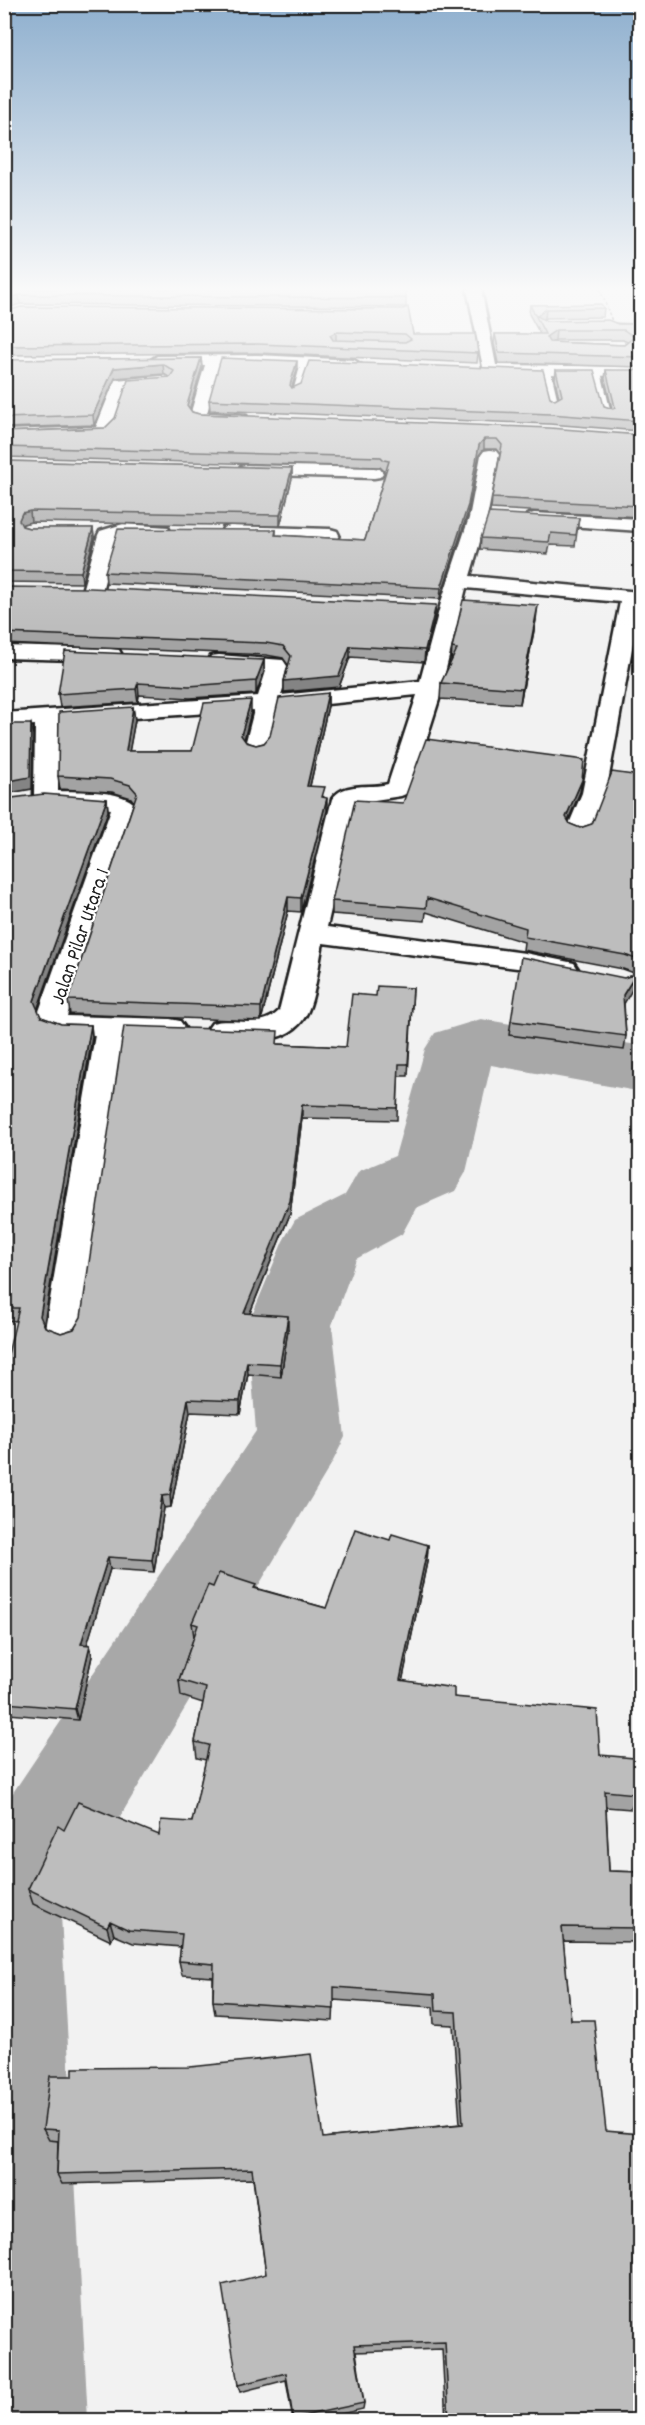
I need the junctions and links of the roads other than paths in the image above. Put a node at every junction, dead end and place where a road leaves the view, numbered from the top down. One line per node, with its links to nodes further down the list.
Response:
1 (114, 402): 9 (street)
2 (202, 402): 7 (street)
3 (554, 402): 5 (lane)
4 (605, 402): 6 (lane)
5 (555, 406)
6 (609, 415)
7 (262, 420)
8 (4, 435): 9 (street)
9 (57, 435): 10 (street)
10 (52, 455)
11 (490, 455): 14 (street)
12 (235, 470): 13 (street)
13 (374, 473)
14 (478, 516): 15 (street); 21 (street)
15 (640, 525)
16 (90, 531): 17 (street)
17 (113, 531): 18 (street); 23 (street)
18 (179, 531)
19 (212, 532): 20 (street)
20 (330, 535)
21 (459, 581): 25 (street); 27 (street)
22 (70, 591): 23 (street)
23 (92, 591): 24 (street)
24 (116, 592)
25 (636, 598): 36 (street)
26 (426, 607): 27 (street)
27 (450, 608): 31 (street)
28 (4, 652): 29 (street)
29 (126, 656)
30 (196, 660): 32 (street)
31 (432, 687): 32 (street); 37 (street)
32 (267, 703): 33 (street); 35 (street)
33 (47, 716): 34 (street); 39 (street, Jalan Pilar Utara 1)
34 (4, 720)
35 (256, 749)
36 (579, 831)
37 (313, 933): 38 (street); 39 (street, Jalan Pilar Utara 1)
38 (590, 974)
39 (111, 1026): 40 (street)
40 (63, 1329)

